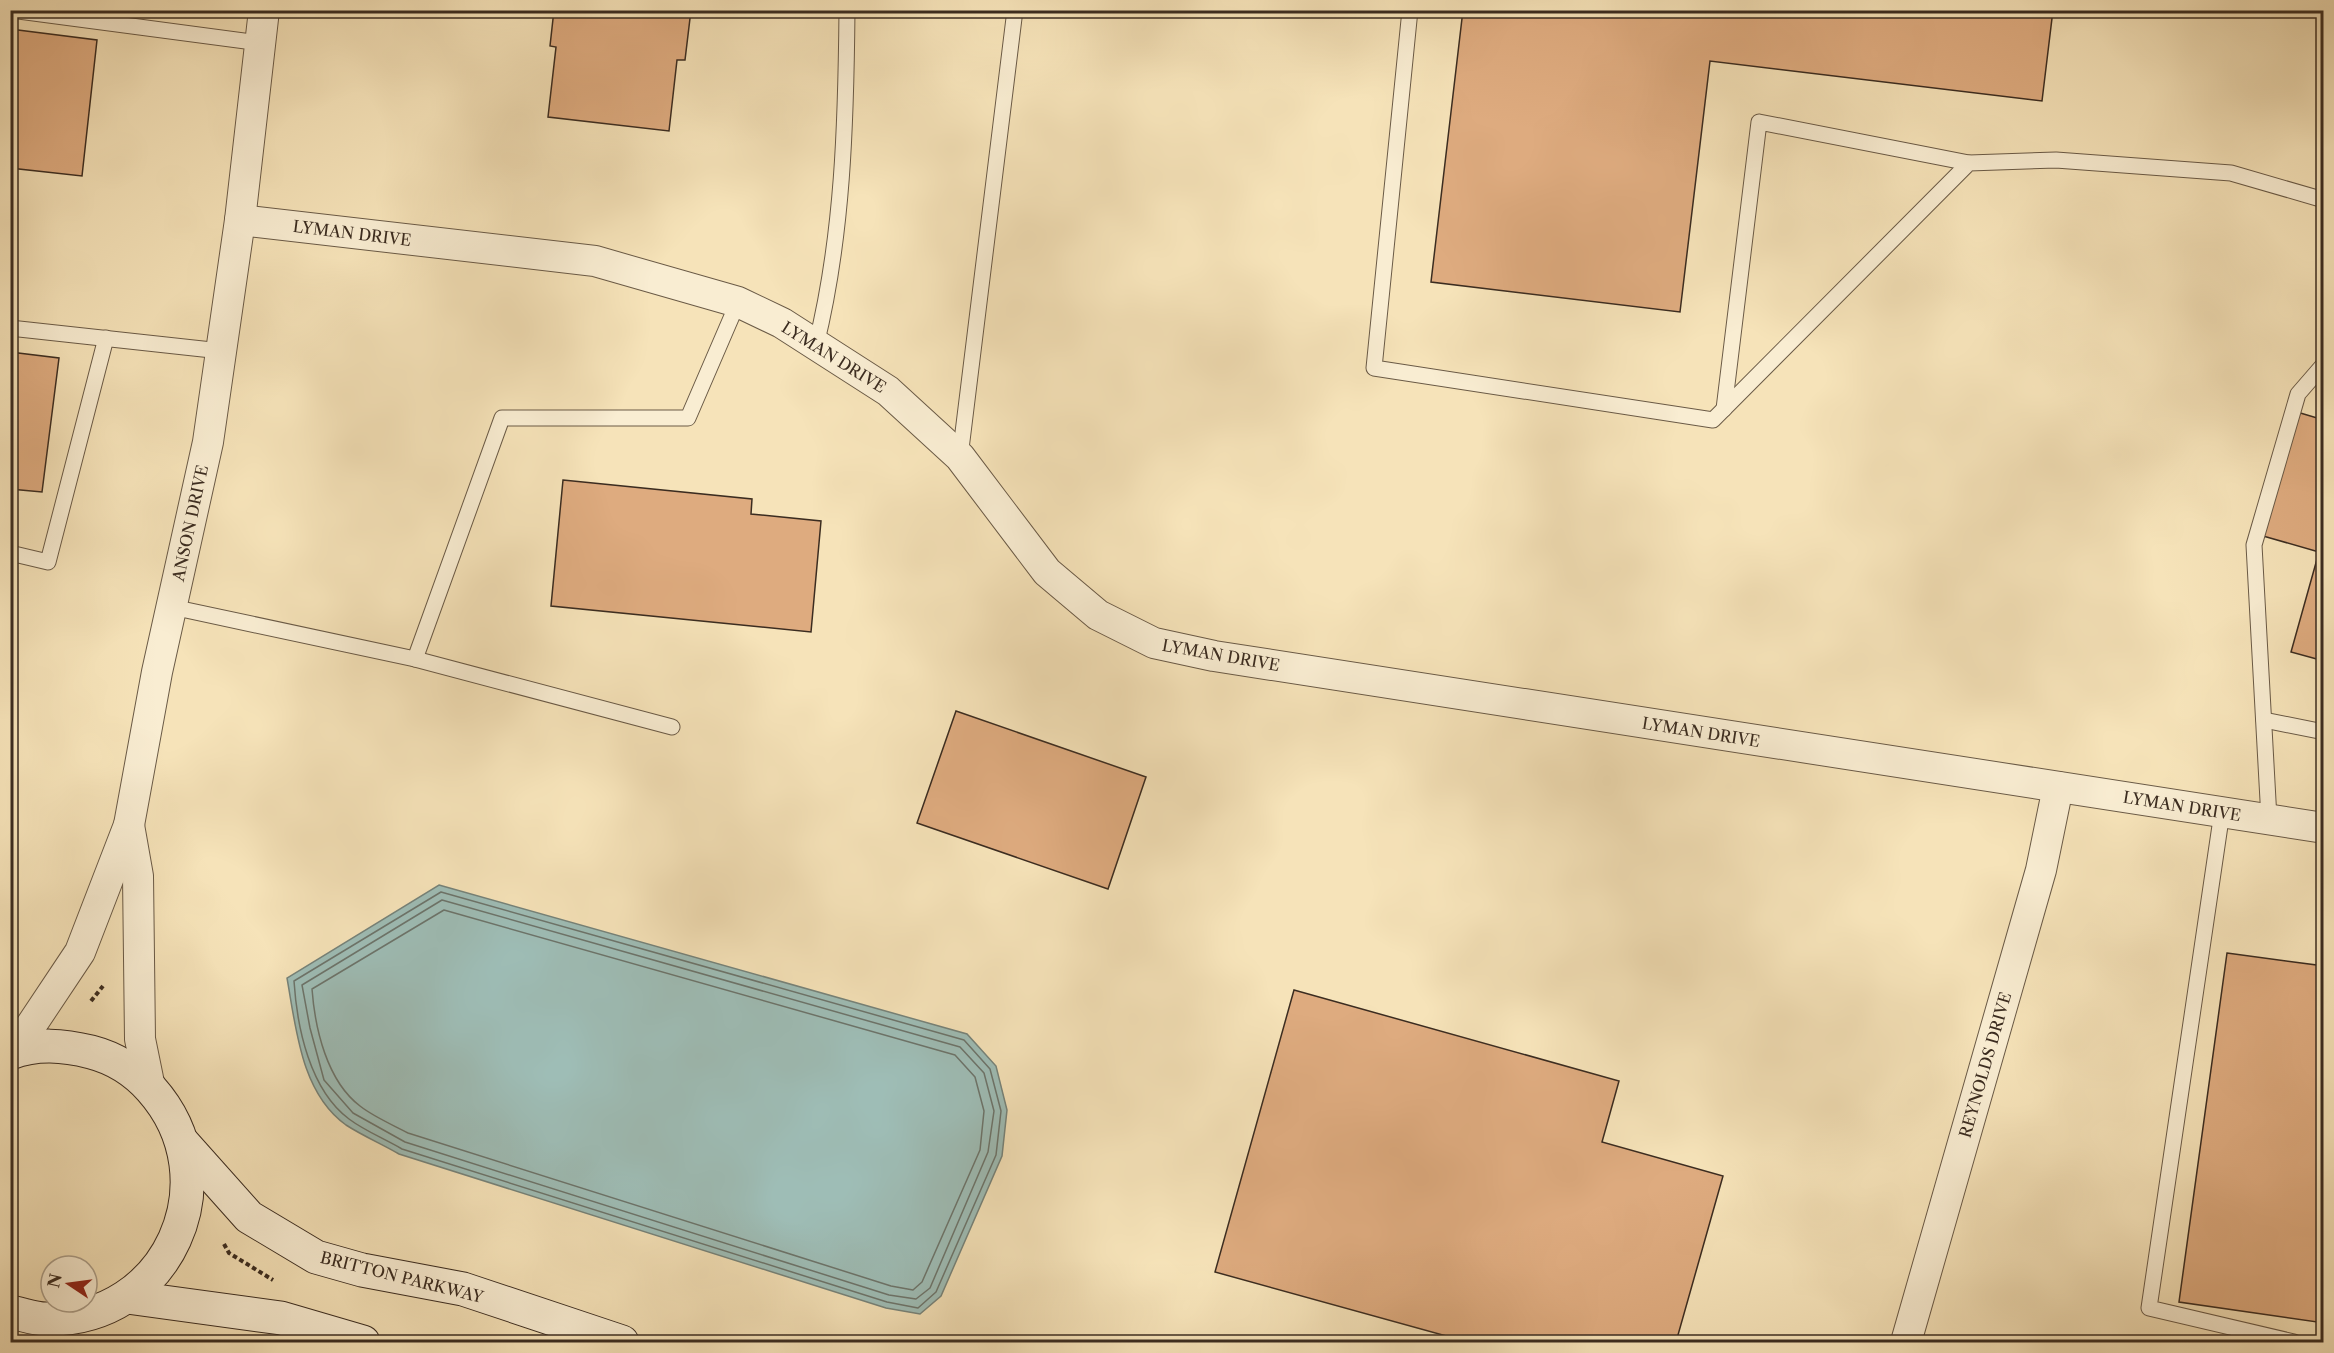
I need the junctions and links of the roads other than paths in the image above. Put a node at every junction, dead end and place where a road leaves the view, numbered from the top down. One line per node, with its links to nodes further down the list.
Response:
1 (11, 10): 6 (lane)
2 (264, 10): 6 (street)
3 (847, 10): 13 (lane)
4 (1015, 10): 17 (lane)
5 (1410, 10): 16 (lane)
6 (260, 43): 9 (street)
7 (1969, 163): 8 (lane); 16 (lane); 16 (lane)
8 (2324, 200)
9 (240, 220): 10 (street, LYMAN DRIVE); 14 (street, ANSON DRIVE)
10 (738, 302): 13 (street, LYMAN DRIVE); 20 (lane)
11 (10, 328): 12 (lane)
12 (106, 338): 14 (lane); 18 (lane)
13 (816, 345): 17 (street, LYMAN DRIVE)
14 (221, 351): 19 (street, ANSON DRIVE)
15 (2324, 364): 21 (lane)
16 (1724, 410)
17 (960, 457): 24 (street, LYMAN DRIVE)
18 (10, 553)
19 (172, 607): 20 (lane); 27 (street, ANSON DRIVE)
20 (415, 659): 22 (lane)
21 (2264, 720): 23 (lane); 26 (lane)
22 (672, 727)
23 (2324, 732)
24 (2058, 787): 25 (street, LYMAN DRIVE); 38 (street, REYNOLDS DRIVE)
25 (2222, 812): 26 (street, LYMAN DRIVE); 39 (lane)
26 (2269, 819): 28 (street, LYMAN DRIVE)
27 (129, 825): 29 (street, ANSON DRIVE); 30 (street, ANSON DRIVE)
28 (2324, 828)
29 (12, 1052): 30 (main road)
30 (150, 1088): 31 (main road)
31 (183, 1143): 32 (main road); 37 (main road, BRITTON PARKWAY)
32 (127, 1297): 34 (main road); 36 (main road)
33 (10, 1312): 34 (main road)
34 (71, 1317): 35 (main road)
35 (44, 1342)
36 (363, 1342)
37 (622, 1342)
38 (1906, 1342)
39 (2294, 1342)

